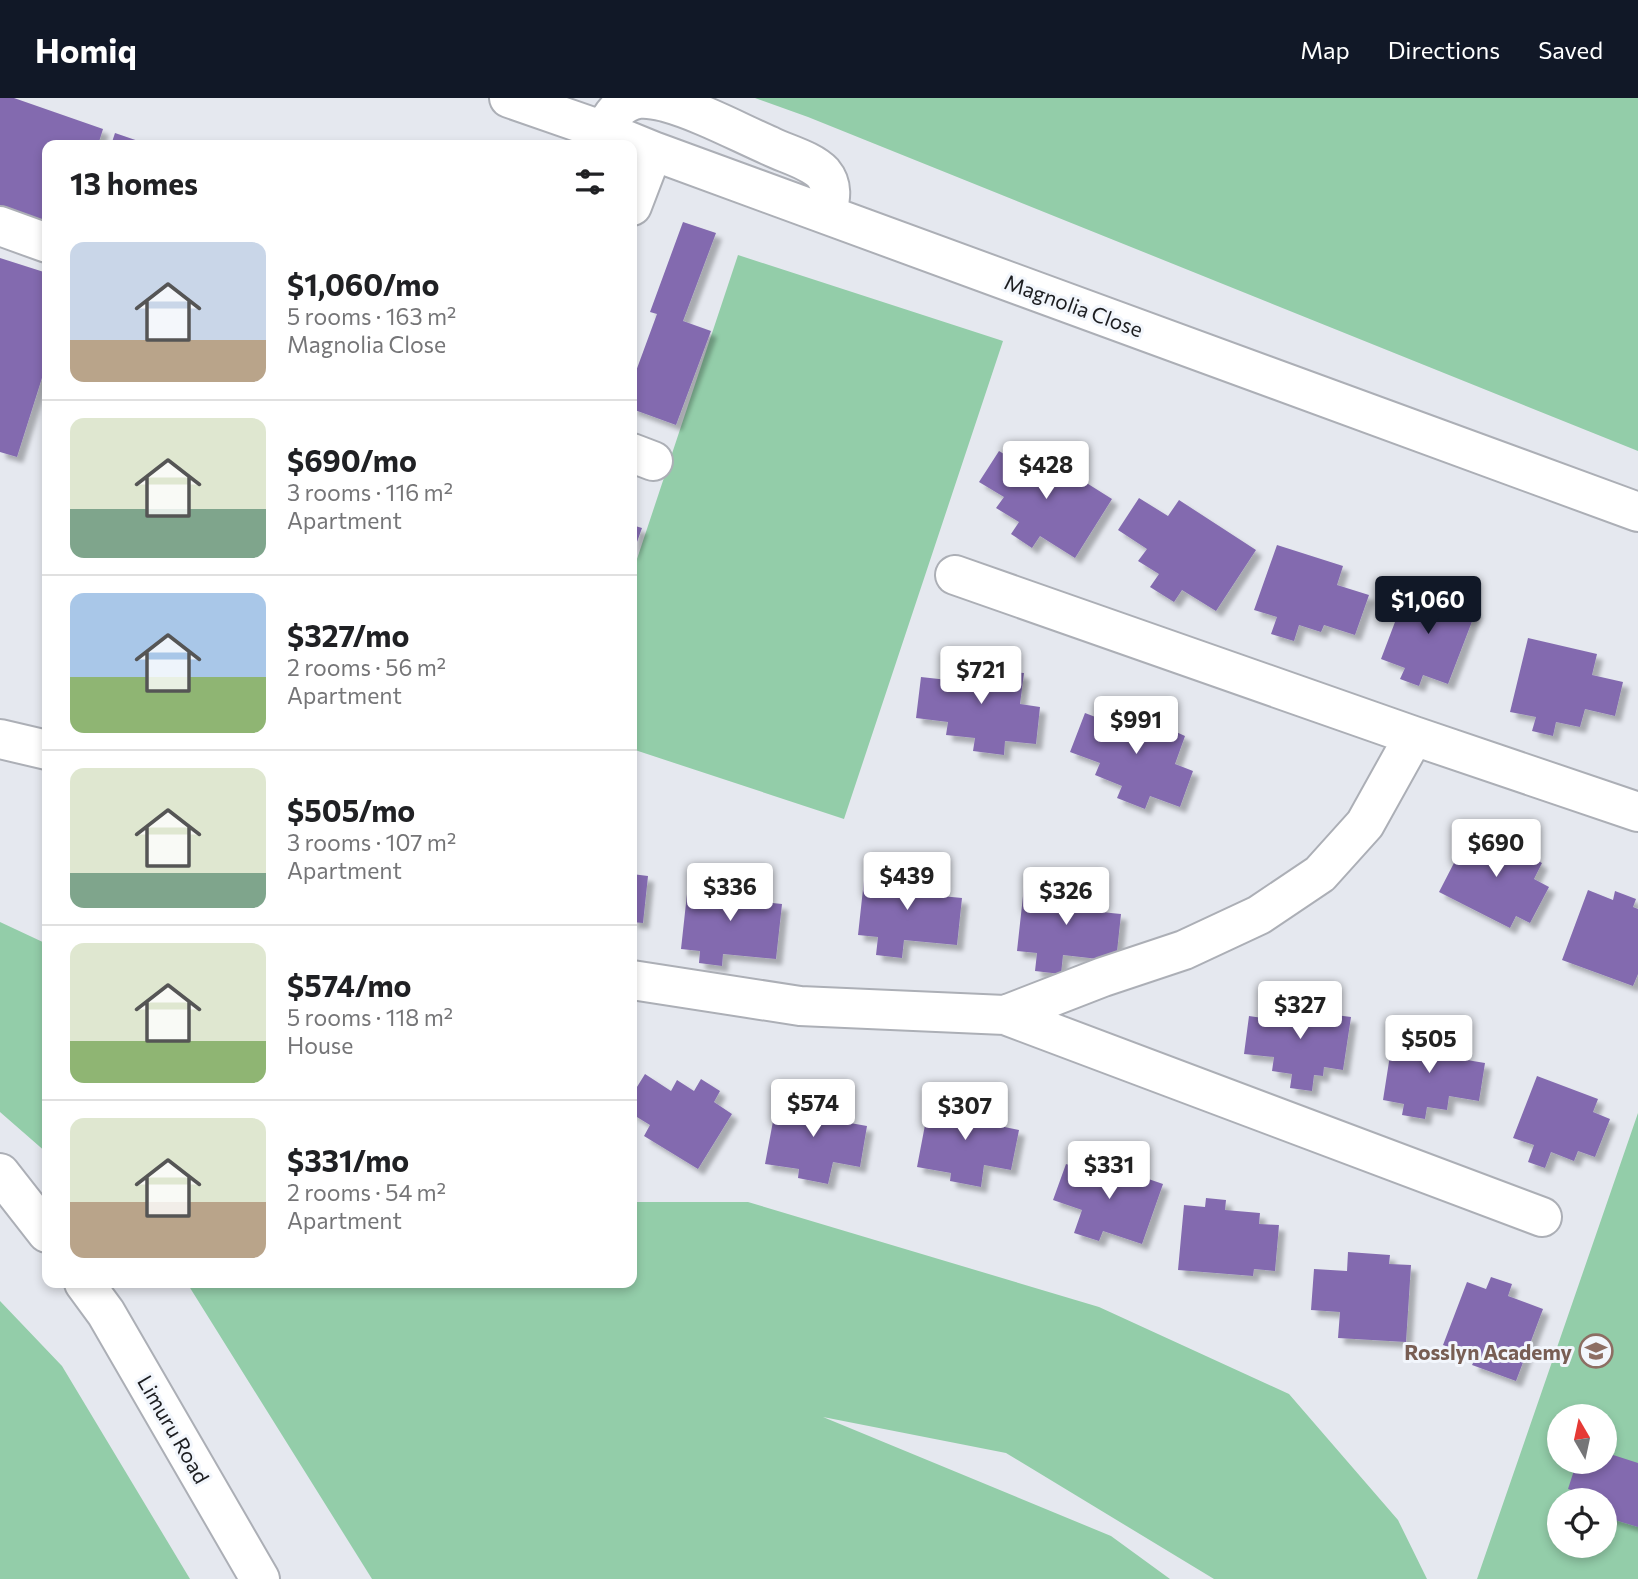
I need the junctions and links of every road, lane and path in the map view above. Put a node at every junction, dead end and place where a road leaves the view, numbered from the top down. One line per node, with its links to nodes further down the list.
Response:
1 (509, 98): 2 (street, Magnolia Close)
2 (593, 117): 3 (street, Magnolia Close); 7 (street)
3 (634, 140)
4 (637, 142): 5 (street, Magnolia Close)
5 (653, 151): 6 (street); 7 (street, Magnolia Close)
6 (637, 193)
7 (827, 214): 10 (street, Magnolia Close)
8 (0, 226): 9 (street)
9 (42, 241)
10 (1638, 512)
11 (955, 575): 12 (street)
12 (1414, 736): 15 (street); 17 (street)
13 (0, 738): 14 (street)
14 (42, 749)
15 (1638, 812)
16 (637, 981): 17 (street)
17 (1005, 1015): 19 (street)
18 (0, 1173): 20 (street)
19 (1542, 1217)
20 (42, 1227)
21 (88, 1288): 22 (street, Limuru Road)
22 (260, 1579)

